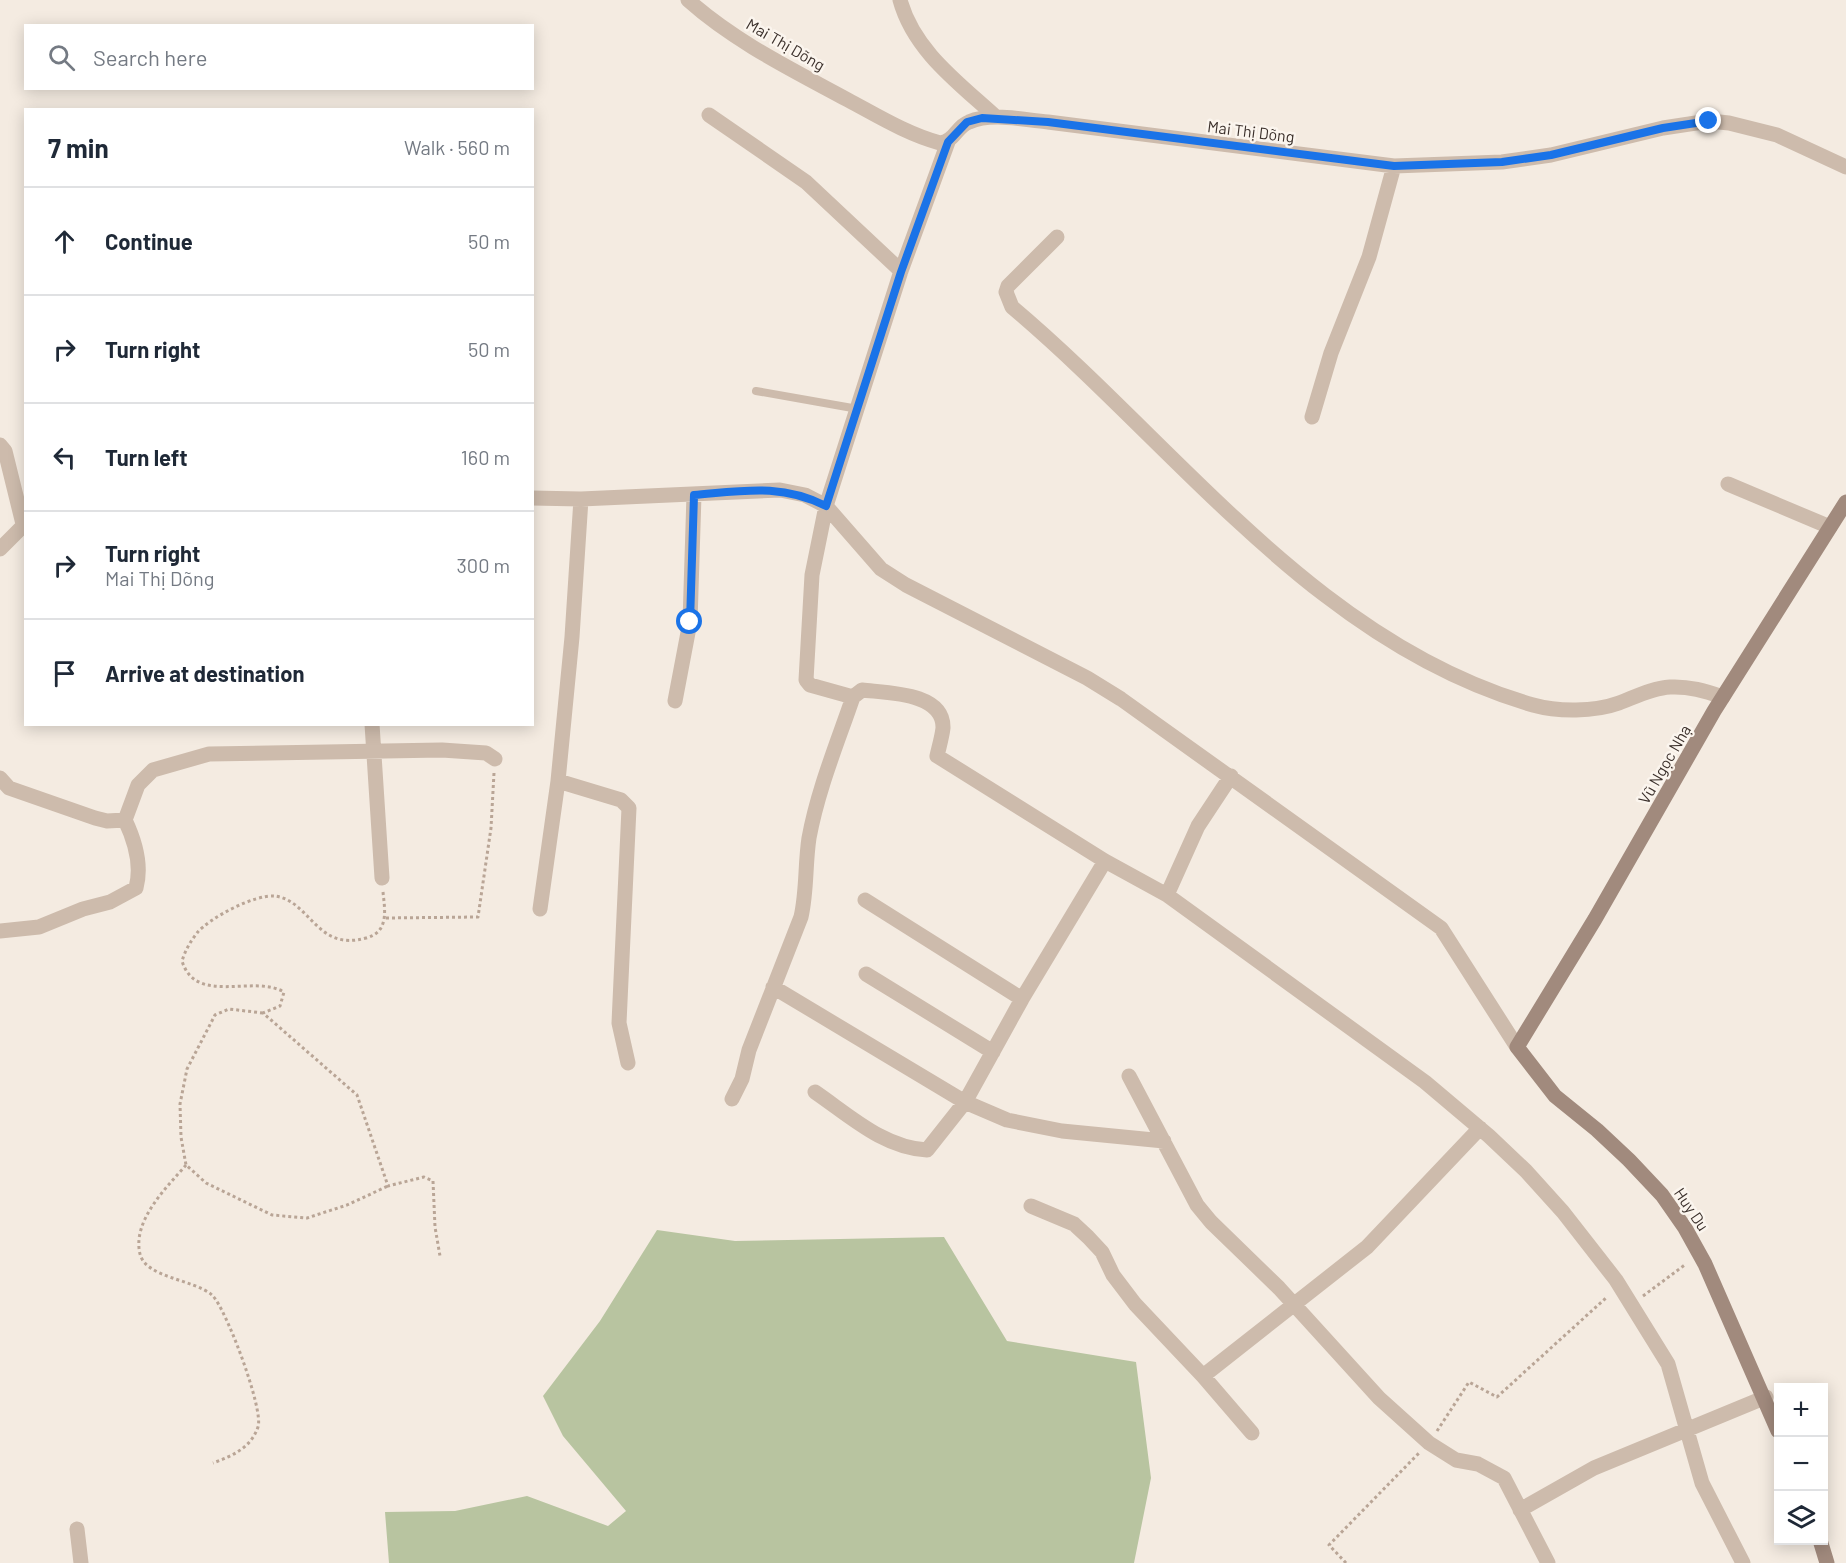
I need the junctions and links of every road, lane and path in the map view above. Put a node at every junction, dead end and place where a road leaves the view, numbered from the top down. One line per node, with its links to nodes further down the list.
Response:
1 (688, 0): 5 (street, Mai Thị Dõng)
2 (900, 0): 4 (street)
3 (709, 115): 9 (street)
4 (996, 117): 5 (street, Mai Thị Dõng); 6 (street, Mai Thị Dõng)
5 (948, 142): 9 (street)
6 (1394, 166): 7 (street, Mai Thị Dõng); 12 (street)
7 (1846, 167)
8 (1057, 237): 24 (street)
9 (901, 272): 11 (street)
10 (756, 391): 11 (lane)
11 (858, 409): 19 (street)
12 (1312, 417)
13 (0, 446): 20 (street)
14 (1728, 484): 21 (street)
15 (694, 495): 17 (street); 19 (street); 25 (street)
16 (534, 498): 17 (street)
17 (581, 499): 31 (street)
18 (1846, 502): 21 (street, Vũ Ngọc Nhạ)
19 (826, 506): 23 (street); 29 (street)
20 (24, 523): 22 (street)
21 (1830, 527): 24 (street, Vũ Ngọc Nhạ)
22 (0, 549)
23 (853, 697): 33 (street); 41 (street)
24 (1723, 697): 44 (street, Vũ Ngọc Nhạ)
25 (675, 701)
26 (372, 726): 27 (street)
27 (373, 750): 28 (street); 32 (street); 34 (street)
28 (495, 759): 38 (path)
29 (1231, 776): 35 (street); 44 (street)
30 (0, 778): 32 (street)
31 (558, 781): 37 (street); 46 (street)
32 (125, 820): 39 (street)
33 (1105, 861): 35 (street); 42 (street)
34 (382, 878): 38 (path)
35 (1167, 895): 51 (street)
36 (865, 900): 42 (street)
37 (540, 909)
38 (385, 918): 43 (path)
39 (0, 931)
40 (866, 974): 45 (street)
41 (773, 987): 49 (street); 50 (street)
42 (1022, 999): 45 (street)
43 (263, 1013): 53 (path); 54 (path)
44 (1517, 1047): 56 (street, Huy Du)
45 (993, 1052): 50 (street)
46 (628, 1064)
47 (1129, 1076): 52 (street)
48 (815, 1092): 50 (street)
49 (732, 1099)
50 (965, 1102): 52 (street)
51 (1480, 1128): 58 (street); 60 (street)
52 (1164, 1141): 60 (street)
53 (186, 1165): 54 (path); 67 (path)
54 (388, 1186): 57 (path)
55 (1031, 1206): 61 (street)
56 (1700, 1255): 59 (path); 62 (street, Huy Du)
57 (440, 1256)
58 (1620, 1286): 59 (street); 66 (path)
59 (1632, 1304): 64 (street)
60 (1294, 1306): 61 (street); 66 (street)
61 (1203, 1376): 65 (street)
62 (1766, 1397): 63 (street, Huy Du); 64 (street)
63 (1774, 1418)
64 (1688, 1429): 68 (street); 74 (street)
65 (1252, 1433)
66 (1429, 1443): 68 (street); 72 (path)
67 (213, 1463)
68 (1520, 1510): 73 (street)
69 (77, 1528): 71 (street)
70 (1822, 1545): 75 (street)
71 (81, 1563)
72 (1346, 1563)
73 (1548, 1563)
74 (1743, 1563)
75 (1827, 1563)

